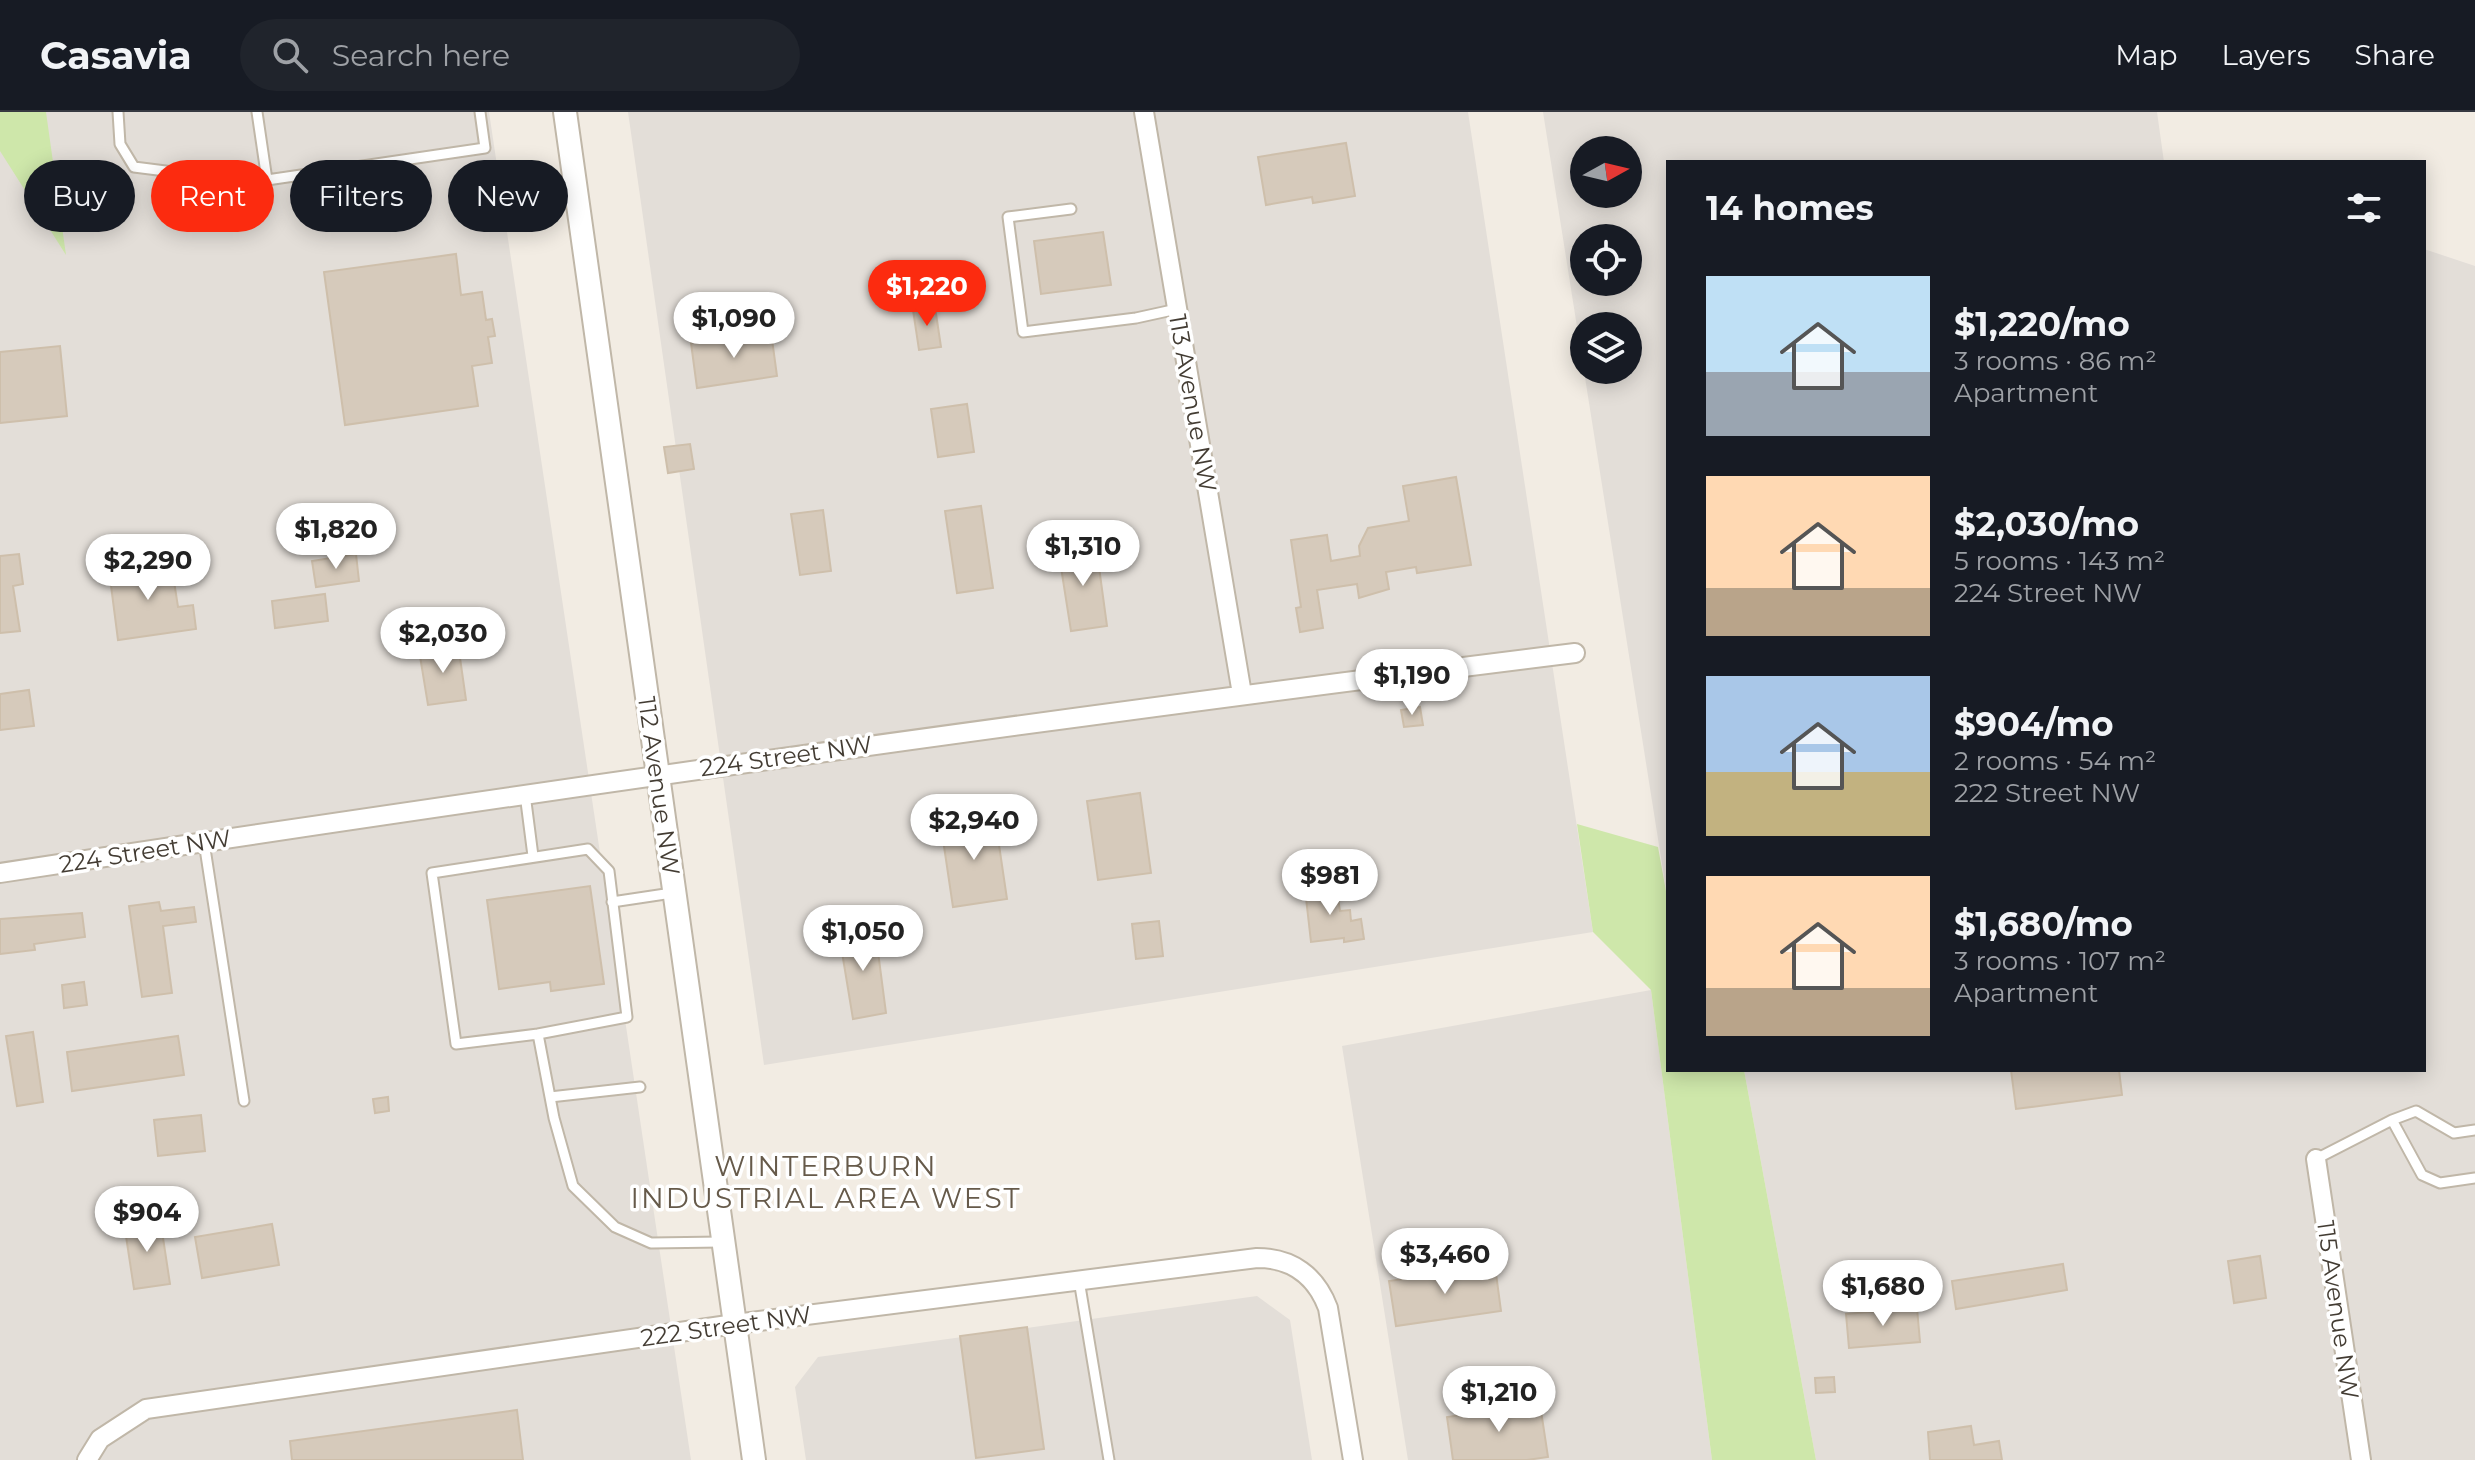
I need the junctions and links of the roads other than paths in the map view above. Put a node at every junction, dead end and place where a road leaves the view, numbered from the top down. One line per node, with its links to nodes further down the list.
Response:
1 (118, 112): 7 (lane)
2 (257, 112): 6 (lane)
3 (480, 112): 8 (lane)
4 (565, 112): 13 (street, 112 Avenue NW)
5 (1144, 112): 10 (street, 113 Avenue NW)
6 (264, 160)
7 (151, 169)
8 (274, 179)
9 (1071, 209): 10 (lane)
10 (1177, 309): 12 (street, 113 Avenue NW)
11 (1575, 653): 12 (street, 224 Street NW)
12 (1242, 694): 13 (street, 224 Street NW)
13 (657, 774): 14 (street, 224 Street NW); 18 (street, 112 Avenue NW)
14 (525, 794): 15 (street, 224 Street NW); 16 (lane)
15 (204, 842): 17 (street, 224 Street NW); 23 (lane)
16 (533, 856): 19 (lane); 20 (lane)
17 (0, 873)
18 (674, 893): 19 (lane); 28 (street, 112 Avenue NW)
19 (612, 902): 20 (lane)
20 (538, 1034): 22 (lane)
21 (640, 1087): 22 (lane)
22 (550, 1097): 28 (lane)
23 (244, 1101)
24 (2392, 1120): 25 (lane); 26 (lane); 27 (lane)
25 (2475, 1130)
26 (2316, 1159): 35 (street, 115 Avenue NW)
27 (2475, 1178)
28 (725, 1242): 30 (street, 112 Avenue NW)
29 (1079, 1280): 30 (street, 222 Street NW); 33 (lane); 34 (street, 222 Street NW)
30 (735, 1324): 31 (street, 222 Street NW); 32 (street, 112 Avenue NW)
31 (87, 1460)
32 (754, 1460)
33 (1109, 1460)
34 (1353, 1460)
35 (2361, 1460)

